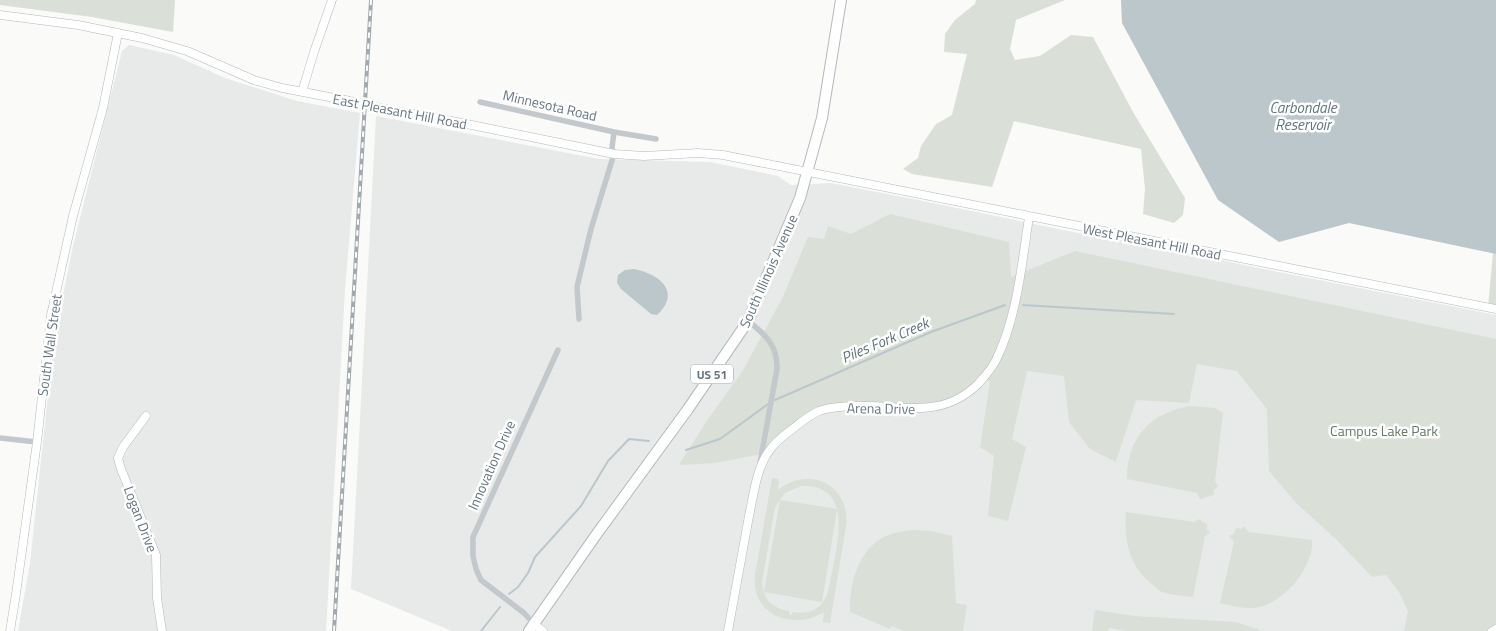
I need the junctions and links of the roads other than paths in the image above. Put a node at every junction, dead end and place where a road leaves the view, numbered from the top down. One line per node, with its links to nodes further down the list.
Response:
1 (332, 0): 5 (street)
2 (841, 0): 10 (highway, South Illinois Avenue / US 51)
3 (0, 15): 4 (street, East Pleasant Hill Road)
4 (118, 33): 5 (street, East Pleasant Hill Road); 18 (street, South Wall Street)
5 (302, 92): 9 (street, East Pleasant Hill Road, bridge)
6 (480, 102): 7 (street, Minnesota Road)
7 (614, 132): 8 (street, Minnesota Road); 9 (street, Minnesota Road)
8 (656, 139)
9 (614, 154): 10 (street, East Pleasant Hill Road); 13 (street)
10 (807, 171): 11 (street, West Pleasant Hill Road); 14 (highway, South Illinois Avenue / US 51)
11 (1029, 217): 12 (street, West Pleasant Hill Road); 19 (street, Arena Drive)
12 (1496, 309)
13 (578, 320)
14 (748, 321): 19 (street); 20 (highway, South Illinois Avenue / US 51)
15 (558, 350): 20 (street, Innovation Drive)
16 (146, 416): 23 (street, Logan Drive)
17 (0, 438): 18 (street)
18 (37, 442): 22 (street, South Wall Street)
19 (758, 472): 24 (street, Arena Drive)
20 (536, 629)
21 (1496, 630): 25 (street)
22 (10, 631)
23 (162, 631)
24 (728, 631)
25 (1492, 631)

